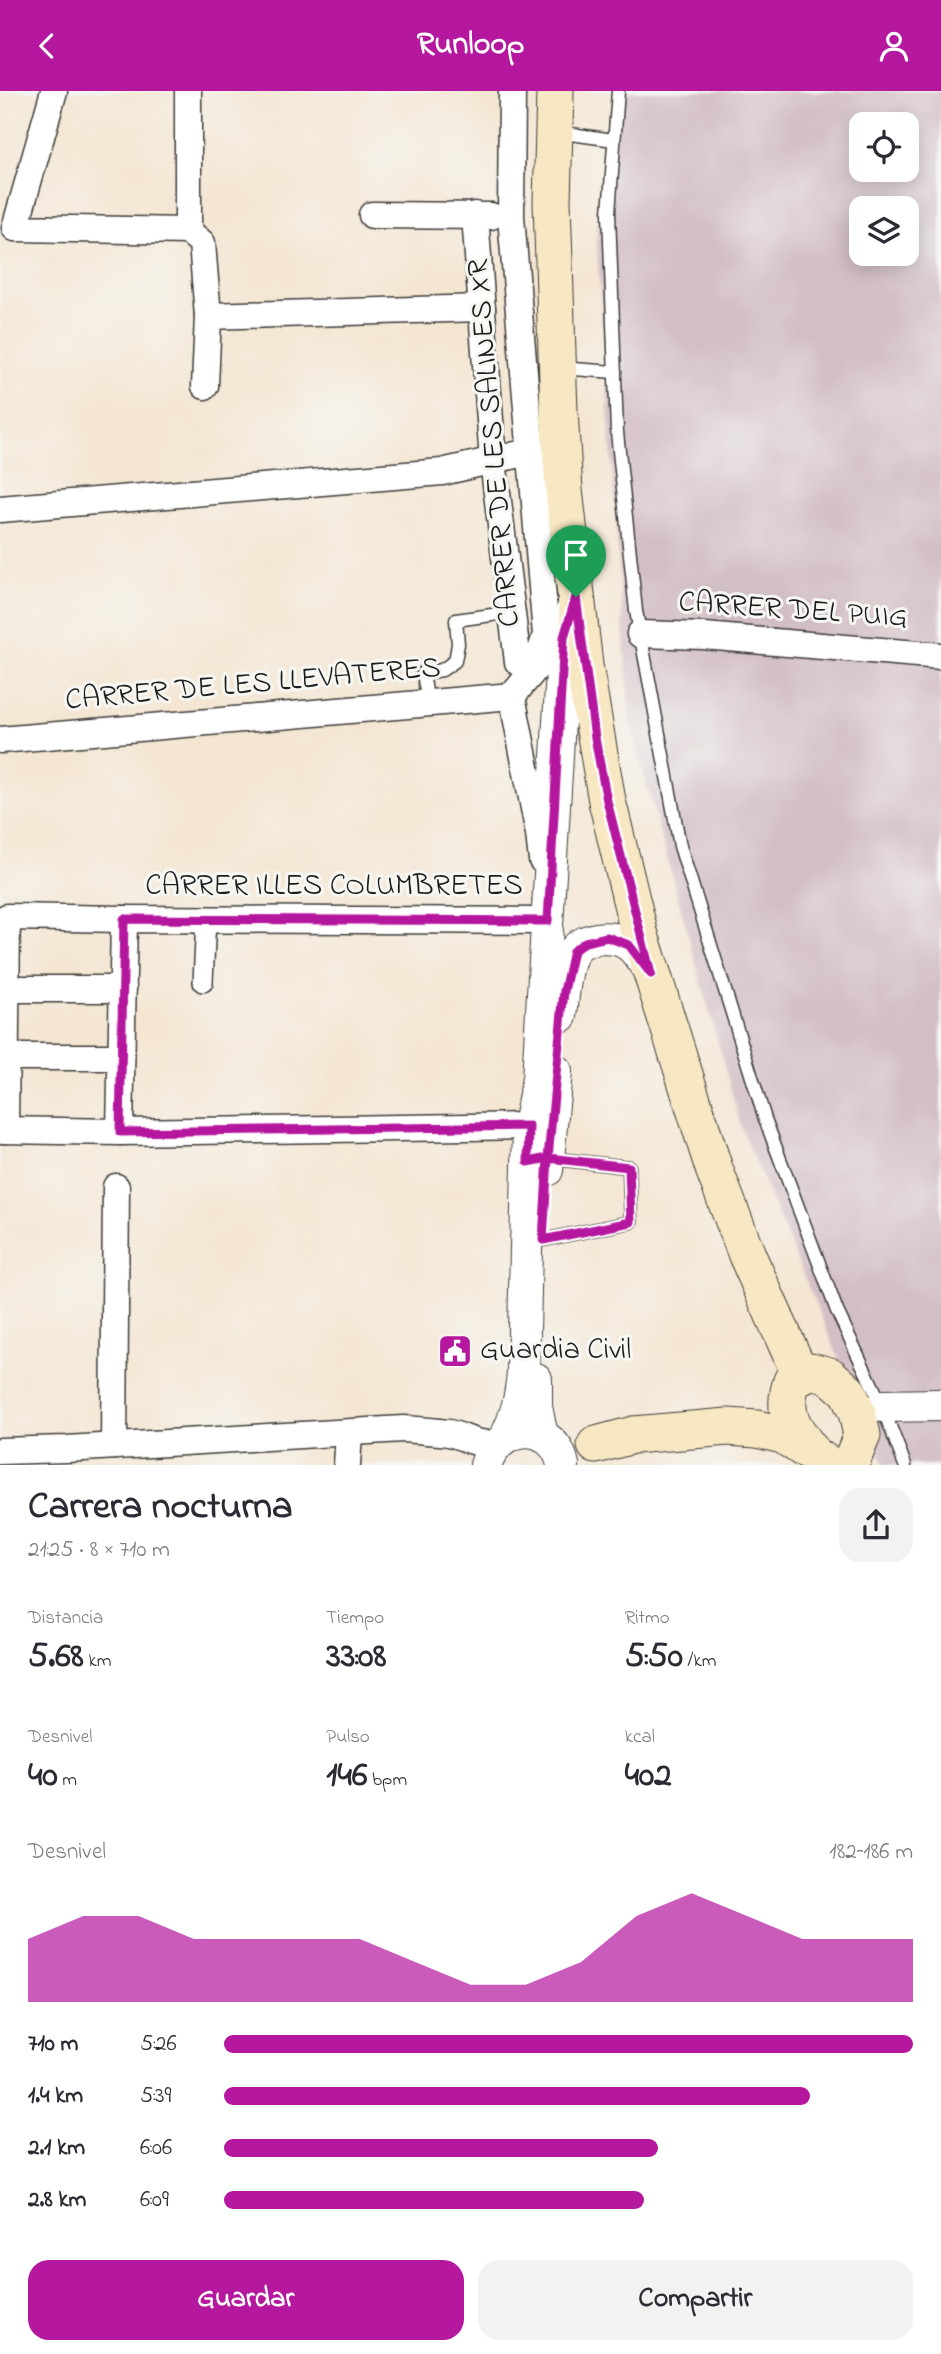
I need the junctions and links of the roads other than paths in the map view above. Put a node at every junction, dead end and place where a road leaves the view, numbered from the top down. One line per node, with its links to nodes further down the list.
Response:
1 (54, 91): 11 (street)
2 (188, 91): 11 (street)
3 (512, 91): 10 (street, CARRER DE LES SALINES XR)
4 (555, 91): 6 (main road)
5 (618, 91): 7 (lane)
6 (554, 132): 7 (lane); 14 (main road)
7 (614, 140): 15 (lane)
8 (372, 215): 9 (street, CARRER DE LES SALINES XR)
9 (475, 215): 10 (street, CARRER DE LES SALINES XR); 12 (street, CARRER DE LES SALINES XR)
10 (510, 217): 17 (street, CARRER DE LES SALINES XR)
11 (188, 231): 13 (street)
12 (482, 308): 13 (street); 18 (street, CARRER DE LES SALINES XR)
13 (208, 316): 16 (street)
14 (557, 368): 15 (lane); 20 (main road)
15 (615, 372): 22 (lane)
16 (205, 386)
17 (529, 452): 18 (street); 25 (street, CARRER DE LES SALINES XR)
18 (494, 461): 19 (street); 21 (street, CARRER DE LES SALINES XR)
19 (0, 509)
20 (576, 597): 30 (street); 31 (main road)
21 (513, 612): 24 (street, CARRER DE LES SALINES XR); 26 (lane)
22 (640, 634): 23 (street, CARRER DEL PUIG); 48 (lane)
23 (941, 656)
24 (518, 661)
25 (512, 696): 26 (street, CARRER DE LES LLEVATERES); 30 (street)
26 (428, 703): 27 (street, CARRER DE LES LLEVATERES)
27 (0, 740)
28 (124, 919): 29 (street, CARRER ILLES COLUMBRETES); 33 (street); 34 (street, CARRER ILLES COLUMBRETES)
29 (206, 919): 30 (street, CARRER ILLES COLUMBRETES); 32 (street)
30 (548, 921): 37 (street)
31 (651, 974): 40 (street); 43 (main road)
32 (203, 982)
33 (7, 989): 34 (street); 35 (street)
34 (123, 989): 36 (street, CARRER ILLES COLUMBRETES)
35 (6, 1057): 36 (street); 38 (street)
36 (121, 1057): 39 (street, CARRER ILLES COLUMBRETES)
37 (529, 1126): 39 (street); 40 (street)
38 (3, 1130): 39 (street)
39 (120, 1132)
40 (538, 1160): 42 (street); 42 (lane); 51 (street)
41 (116, 1187): 50 (street)
42 (543, 1240): 49 (street)
43 (793, 1388): 45 (main road); 48 (main road); 48 (main road)
44 (941, 1405): 48 (street)
45 (728, 1427): 48 (main road); 53 (main road)
46 (403, 1429): 47 (street); 51 (street); 56 (street)
47 (349, 1433): 50 (street); 55 (street)
48 (851, 1434): 58 (lane)
49 (544, 1437): 51 (street); 53 (street); 57 (street)
50 (114, 1446): 54 (street)
51 (497, 1448)
52 (0, 1451): 54 (street)
53 (584, 1455)
54 (65, 1457)
55 (347, 1465)
56 (472, 1465)
57 (563, 1465)
58 (905, 1465)

